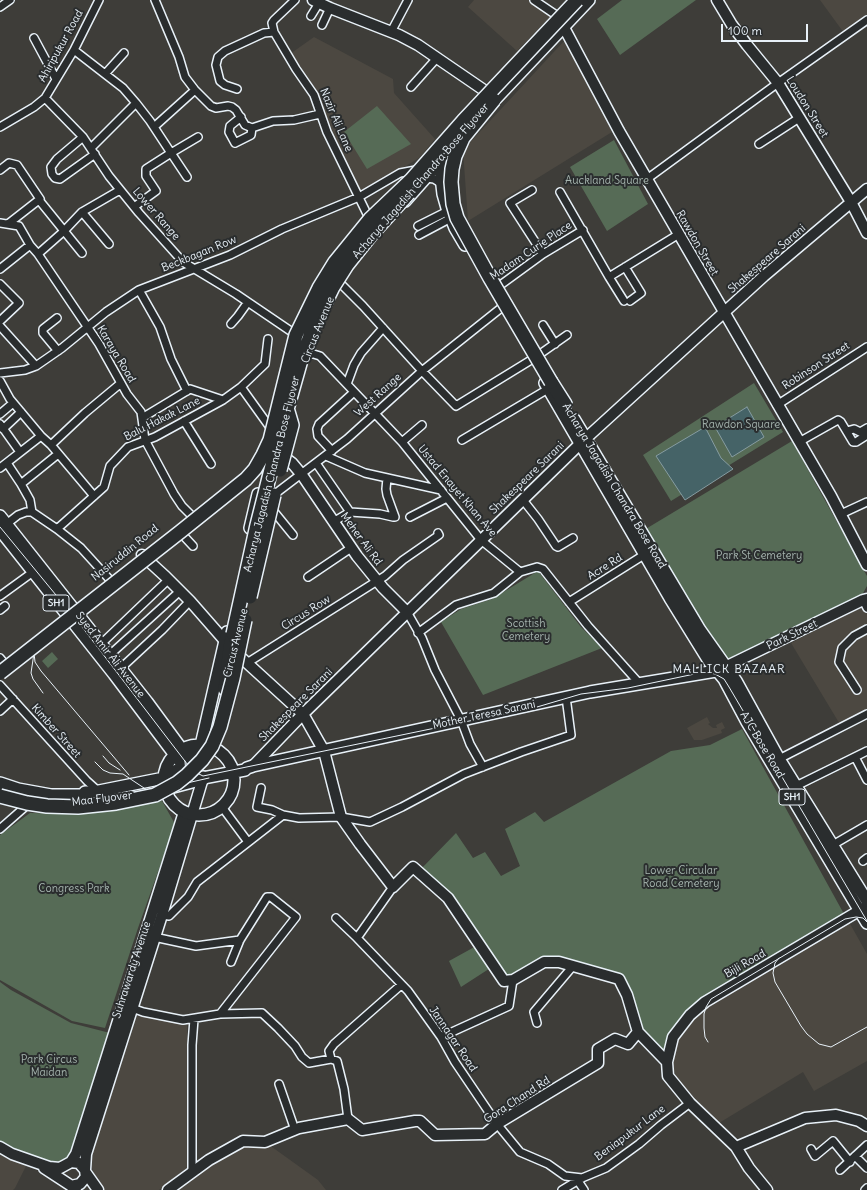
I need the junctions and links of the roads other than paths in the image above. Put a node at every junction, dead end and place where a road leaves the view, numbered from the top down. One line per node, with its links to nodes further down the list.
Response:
1 (10, 0): 14 (street)
2 (99, 0): 23 (street, Ahiripukur Road)
3 (155, 0): 32 (street)
4 (295, 0): 20 (street)
5 (408, 0): 21 (street)
6 (534, 0): 15 (street)
7 (571, 0): 15 (main road)
8 (577, 0): 53 (highway, Acharya Jagadish Chandra Bose Flyover, bridge)
9 (585, 0): 29 (highway, Acharya Jagadish Chandra Bose Flyover)
10 (589, 0): 19 (main road)
11 (717, 0): 28 (street, Loudon Street)
12 (316, 2): 13 (street); 16 (street)
13 (331, 5): 18 (street); 21 (street)
14 (0, 8)
15 (556, 15): 19 (street, Rawdon Street); 33 (main road)
16 (311, 16)
17 (867, 20): 28 (street)
18 (322, 25)
19 (563, 27): 35 (main road); 56 (street, Rawdon Street)
20 (274, 32): 31 (street); 37 (street, Nazir Ali Lane)
21 (391, 32): 25 (street)
22 (34, 38): 27 (street)
23 (74, 50): 26 (street); 27 (street, Ahiripukur Road)
24 (124, 53): 26 (street)
25 (437, 58): 30 (street); 33 (street)
26 (105, 74): 36 (street)
27 (56, 79): 34 (street, Ahiripukur Road)
28 (778, 83): 39 (street, Loudon Street); 56 (street)
29 (504, 86): 113 (highway, bridge); 121 (highway, Acharya Jagadish Chandra Bose Flyover, bridge)
30 (411, 87)
31 (237, 89)
32 (195, 90): 38 (street); 41 (street)
33 (485, 90): 35 (street); 45 (main road)
34 (45, 98): 40 (street, Ahiripukur Road); 43 (street, Lower Range)
35 (496, 99): 48 (main road)
36 (136, 103): 41 (street); 47 (street)
37 (320, 114): 42 (street); 62 (street, Nazir Ali Lane)
38 (241, 117): 42 (street); 42 (street)
39 (800, 118): 46 (street); 64 (street, Loudon Street)
40 (0, 127)
41 (154, 127): 49 (street)
42 (252, 128)
43 (83, 137): 47 (street, Lower Range); 47 (street)
44 (198, 137): 49 (street)
45 (438, 143): 48 (main road); 50 (main road)
46 (760, 144)
47 (93, 151): 59 (street, Lower Range)
48 (450, 151): 51 (main road, Circus Avenue); 87 (main road, Acharya Jagadish Chandra Bose Road)
49 (171, 153): 54 (street); 65 (street)
50 (430, 153): 51 (main road); 53 (main road, Circus Avenue)
51 (442, 160): 55 (main road, Circus Avenue); 57 (main road, Acharya Jagadish Chandra Bose Road)
52 (0, 170): 63 (street)
53 (414, 175): 55 (street); 62 (street, Beckbagan Row); 68 (main road, Circus Avenue); 121 (main road, Acharya Jagadish Chandra Bose Flyover, bridge); 166 (highway, bridge)
54 (187, 177)
55 (426, 178): 57 (street); 85 (main road, Circus Avenue)
56 (647, 179): 74 (street, Rawdon Street)
57 (442, 184): 67 (main road, Acharya Jagadish Chandra Bose Road)
58 (867, 189): 64 (street, Shakespeare Sarani)
59 (120, 190): 65 (street, Lower Range); 66 (street)
60 (532, 190): 80 (street)
61 (560, 192): 71 (street)
62 (359, 197): 68 (street, Nazir Ali Lane); 82 (street, Beckbagan Row)
63 (39, 200): 69 (street); 72 (street)
64 (852, 202): 73 (street, Loudon Street); 91 (street, Shakespeare Sarani)
65 (134, 207): 82 (street, Lower Range)
66 (82, 212): 72 (street); 76 (street)
67 (449, 214): 70 (street); 75 (street); 87 (main road, Acharya Jagadish Chandra Bose Road)
68 (368, 216): 99 (main road, Circus Avenue)
69 (2, 224): 77 (street, Karaya Road)
70 (418, 226)
71 (583, 230): 80 (street, Madam Curie Place); 84 (street)
72 (64, 231): 78 (street); 79 (street)
73 (867, 233)
74 (679, 234): 81 (street); 91 (street, Rawdon Street)
75 (419, 235)
76 (109, 244)
77 (30, 245): 79 (street, Karaya Road); 83 (street)
78 (82, 253)
79 (38, 254): 97 (street, Karaya Road)
80 (543, 254): 87 (street, Madam Curie Place)
81 (625, 267): 84 (street); 84 (street)
82 (195, 268): 88 (street, Beckbagan Row); 89 (street, Lower Range)
83 (0, 269)
84 (609, 277)
85 (339, 282): 98 (street); 105 (main road, Circus Avenue)
86 (1, 287): 93 (street)
87 (496, 288): 90 (main road, Acharya Jagadish Chandra Bose Road); 106 (main road, Acharya Jagadish Chandra Bose Road)
88 (139, 290): 97 (street, Beckbagan Row); 115 (street)
89 (248, 302): 94 (street); 99 (street, Lower Range)
90 (501, 308): 106 (main road, Acharya Jagadish Chandra Bose Road); 108 (street, West Range)
91 (724, 312): 120 (street, Rawdon Street); 136 (street, Shakespeare Sarani)
92 (57, 318): 104 (street)
93 (0, 321)
94 (231, 324)
95 (543, 325): 102 (street)
96 (0, 326): 107 (street)
97 (87, 328): 104 (street, Beckbagan Row); 111 (street, Karaya Road)
98 (383, 328): 108 (street); 112 (street)
99 (292, 332): 128 (main road, Circus Avenue)
100 (567, 335): 102 (street)
101 (268, 339): 114 (street, Balu Hakak Lane)
102 (555, 344): 106 (street)
103 (867, 347): 120 (street, Robinson Street)
104 (58, 351): 107 (street, Beckbagan Row)
105 (308, 352): 112 (street, Ustad Enayet Khan Ave); 143 (main road, Circus Avenue)
106 (536, 357): 108 (street); 113 (main road, Acharya Jagadish Chandra Bose Road); 119 (main road, Acharya Jagadish Chandra Bose Road)
107 (36, 366): 109 (street, Beckbagan Row)
108 (422, 371): 124 (street, West Range)
109 (0, 373)
110 (0, 381): 118 (street)
111 (122, 383): 125 (street, Karaya Road); 139 (street)
112 (347, 384): 116 (street, Ustad Enayet Khan Ave)
113 (550, 386): 119 (highway); 135 (street); 136 (main road, Acharya Jagadish Chandra Bose Road)
114 (241, 387): 117 (street, Balu Hakak Lane); 128 (street)
115 (187, 391): 117 (street); 125 (street)
116 (354, 392): 124 (street, Ustad Enayet Khan Ave); 140 (street)
117 (223, 400): 126 (street, Balu Hakak Lane)
118 (13, 403): 122 (street); 123 (street)
119 (565, 404): 136 (main road, Acharya Jagadish Chandra Bose Road)
120 (777, 405): 138 (street, Rawdon Street)
121 (283, 411): 145 (main road, Acharya Jagadish Chandra Bose Flyover); 192 (highway, Acharya Jagadish Chandra Bose Flyover, bridge); 229 (highway, bridge)
122 (21, 412): 127 (street); 133 (street)
123 (0, 414)
124 (375, 414): 137 (street, Ustad Enayet Khan Ave); 140 (street, West Range)
125 (142, 418): 134 (street, Karaya Road)
126 (184, 421): 134 (street, Balu Hakak Lane); 147 (street)
127 (2, 426): 141 (street)
128 (269, 426): 145 (main road, Circus Avenue)
129 (422, 426): 137 (street)
130 (867, 428): 131 (street)
131 (847, 432): 132 (street); 138 (street)
132 (867, 435)
133 (41, 436): 139 (street); 141 (street)
134 (145, 440): 153 (street, Balu Hakak Lane); 161 (street, Karaya Road)
135 (462, 440)
136 (582, 441): 155 (street, Shakespeare Sarani); 173 (main road, Acharya Jagadish Chandra Bose Road)
137 (402, 442): 152 (street, Ustad Enayet Khan Ave)
138 (799, 442): 160 (street, Rawdon Street)
139 (51, 444): 142 (street)
140 (332, 451): 144 (street, West Range)
141 (20, 452): 148 (street)
142 (58, 454): 151 (street); 153 (street)
143 (280, 454): 145 (street, Nasiruddin Road); 149 (street, Meher Ali Rd); 156 (main road, Circus Avenue)
144 (326, 456): 146 (street, West Range); 150 (street)
145 (268, 457): 161 (street, Nasiruddin Road); 192 (main road, Circus Avenue)
146 (316, 463): 149 (street, West Range); 159 (street)
147 (212, 464)
148 (3, 465): 151 (street)
149 (302, 475): 156 (street, West Range); 163 (street, Meher Ali Rd)
150 (387, 478): 152 (street); 159 (street)
151 (21, 484): 158 (street)
152 (441, 490): 154 (street, Ustad Enayet Khan Ave)
153 (94, 496): 165 (street, Balu Hakak Lane)
154 (446, 498): 162 (street); 170 (street, Ustad Enayet Khan Ave)
155 (523, 500): 169 (street); 170 (street, Shakespeare Sarani)
156 (269, 501): 168 (street); 195 (main road, Circus Avenue)
157 (867, 502): 160 (street)
158 (32, 512): 164 (street); 165 (street)
159 (350, 512): 163 (street)
160 (841, 514): 175 (street, Rawdon Street)
161 (191, 515): 174 (street, Nasiruddin Road)
162 (410, 516)
163 (333, 522): 172 (street, Meher Ali Rd)
164 (2, 524): 176 (main road, Syed Amir Ali Avenue / SH1); 183 (main road, Syed Amir Ali Avenue / SH1)
165 (58, 529): 180 (street)
166 (180, 532): 171 (street); 197 (highway, bridge)
167 (438, 533): 181 (street, Circus Row)
168 (293, 535)
169 (573, 538)
170 (481, 540): 177 (street, Ustad Enayet Khan Ave); 189 (street, Shakespeare Sarani)
171 (193, 546)
172 (350, 548): 178 (street); 181 (street, Meher Ali Rd)
173 (648, 552): 186 (street, Acre Rd); 199 (main road, Acharya Jagadish Chandra Bose Road)
174 (142, 555): 179 (street); 180 (street, Nasiruddin Road)
175 (867, 565)
176 (33, 572): 183 (main road, Syed Amir Ali Avenue / SH1); 184 (street)
177 (520, 572): 186 (street); 191 (street)
178 (308, 577)
179 (168, 580): 182 (street); 193 (street)
180 (111, 581): 188 (street, Nasiruddin Road)
181 (377, 581): 189 (street, Meher Ali Rd); 196 (street, Circus Row)
182 (180, 591): 185 (street); 194 (street)
183 (57, 595): 188 (main road, Syed Amir Ali Avenue / SH1)
184 (0, 596)
185 (190, 601): 192 (street); 198 (street)
186 (569, 602): 200 (street)
187 (866, 603): 199 (street, Park Street)
188 (70, 612): 193 (main road, Syed Amir Ali Avenue / SH1); 197 (street, Nasiruddin Road); 213 (main road, Syed Amir Ali Avenue / SH1)
189 (407, 612): 191 (street); 207 (street, Shakespeare Sarani)
190 (867, 629): 203 (street)
191 (418, 633): 209 (street)
192 (229, 637): 202 (highway, Acharya Jagadish Chandra Bose Flyover); 210 (main road, Circus Avenue)
193 (101, 644): 198 (main road, Syed Amir Ali Avenue / SH1)
194 (114, 651)
195 (235, 652): 196 (street); 202 (main road, Circus Avenue)
196 (247, 663): 207 (street)
197 (1, 666)
198 (121, 668): 213 (main road, Syed Amir Ali Avenue / SH1)
199 (721, 669): 200 (main road, Mother Teresa Sarani); 215 (main road, Acharya Jagadish Chandra Bose Road); 226 (main road, AJC Bose Road / SH1)
200 (639, 683): 204 (main road, Mother Teresa Sarani)
201 (0, 684): 205 (street, Kimber Street)
202 (225, 689): 210 (main road, Circus Avenue)
203 (857, 690)
204 (566, 697): 209 (main road, Mother Teresa Sarani); 218 (street)
205 (13, 699): 206 (street); 228 (street, Kimber Street)
206 (0, 711)
207 (303, 714): 211 (street); 217 (street, Shakespeare Sarani)
208 (867, 714): 215 (street)
209 (461, 720): 211 (main road, Mother Teresa Sarani); 218 (street)
210 (204, 745): 213 (main road); 216 (main road); 219 (main road); 220 (main road, Circus Avenue)
211 (324, 751): 217 (main road, Mother Teresa Sarani); 235 (street)
212 (867, 751): 214 (street)
213 (178, 752): 216 (main road); 224 (main road)
214 (855, 757): 222 (street); 226 (street)
215 (779, 759): 226 (main road, Acharya Jagadish Chandra Bose Road)
216 (187, 764): 220 (main road); 224 (main road)
217 (250, 767): 219 (main road)
218 (483, 767): 235 (street)
219 (233, 770): 220 (main road); 232 (main road)
220 (203, 776): 224 (highway, Maa Flyover); 233 (street, Suhrawardy Avenue)
221 (0, 779): 228 (main road)
222 (867, 780)
223 (0, 784): 228 (highway, Maa Flyover)
224 (166, 788): 227 (highway, Maa Flyover); 228 (main road); 231 (main road, Maa Flyover); 233 (main road)
225 (261, 788): 234 (street)
226 (792, 788): 239 (main road, Acharya Jagadish Chandra Bose Road); 242 (main road, AJC Bose Road / SH1)
227 (0, 790)
228 (92, 793)
229 (0, 796)
230 (0, 801): 231 (main road, Maa Flyover)
231 (26, 806): 237 (street)
232 (222, 807): 233 (main road); 238 (street)
233 (188, 813): 243 (street, Suhrawardy Avenue); 273 (street, Suhrawardy Avenue)
234 (283, 815): 235 (street); 238 (street)
235 (341, 817): 240 (street)
236 (867, 825): 239 (street)
237 (0, 829)
238 (248, 842): 243 (street)
239 (831, 846): 241 (main road, Acharya Jagadish Chandra Bose Road)
240 (392, 887): 247 (street); 251 (street)
241 (867, 901)
242 (863, 908): 245 (main road, AJC Bose Road / SH1); 260 (street, Bijli Road)
243 (162, 915): 246 (street, Suhrawardy Avenue)
244 (336, 918): 247 (street, Jannagar Road)
245 (867, 923)
246 (154, 937): 248 (street); 253 (street, Suhrawardy Avenue)
247 (357, 938): 252 (street, Jannagar Road)
248 (240, 940): 249 (street); 254 (street)
249 (231, 962)
250 (573, 966): 251 (street); 256 (street); 257 (street)
251 (513, 980): 258 (street)
252 (401, 985): 258 (street, Jannagar Road); 259 (street)
253 (132, 1008): 255 (street); 277 (street, Suhrawardy Avenue)
254 (220, 1014): 255 (street); 259 (street)
255 (194, 1019): 278 (street)
256 (537, 1023)
257 (638, 1032): 260 (street); 264 (street, Gora Chand Rd)
258 (441, 1036): 264 (street, Jannagar Road)
259 (331, 1059): 263 (street)
260 (667, 1062): 262 (street)
261 (279, 1084): 266 (street)
262 (690, 1103): 269 (street); 279 (street, Beniapukur Lane)
263 (348, 1119): 264 (street, Gora Chand Rd); 266 (street)
264 (497, 1124): 279 (street, Jannagar Road)
265 (867, 1126): 269 (street)
266 (295, 1130): 278 (street)
267 (867, 1145): 271 (street)
268 (0, 1147): 274 (street)
269 (736, 1147): 285 (street)
270 (811, 1150): 272 (street)
271 (855, 1156): 272 (street); 275 (street)
272 (850, 1162): 276 (street)
273 (69, 1163): 274 (street); 277 (street); 280 (street)
274 (37, 1164): 280 (street)
275 (867, 1168)
276 (840, 1170)
277 (86, 1171): 280 (street); 281 (street)
278 (192, 1171): 282 (street)
279 (580, 1180): 283 (street, Beniapukur Lane); 284 (street)
280 (71, 1186)
281 (98, 1190)
282 (168, 1190)
283 (562, 1190)
284 (584, 1190)
285 (767, 1190)

